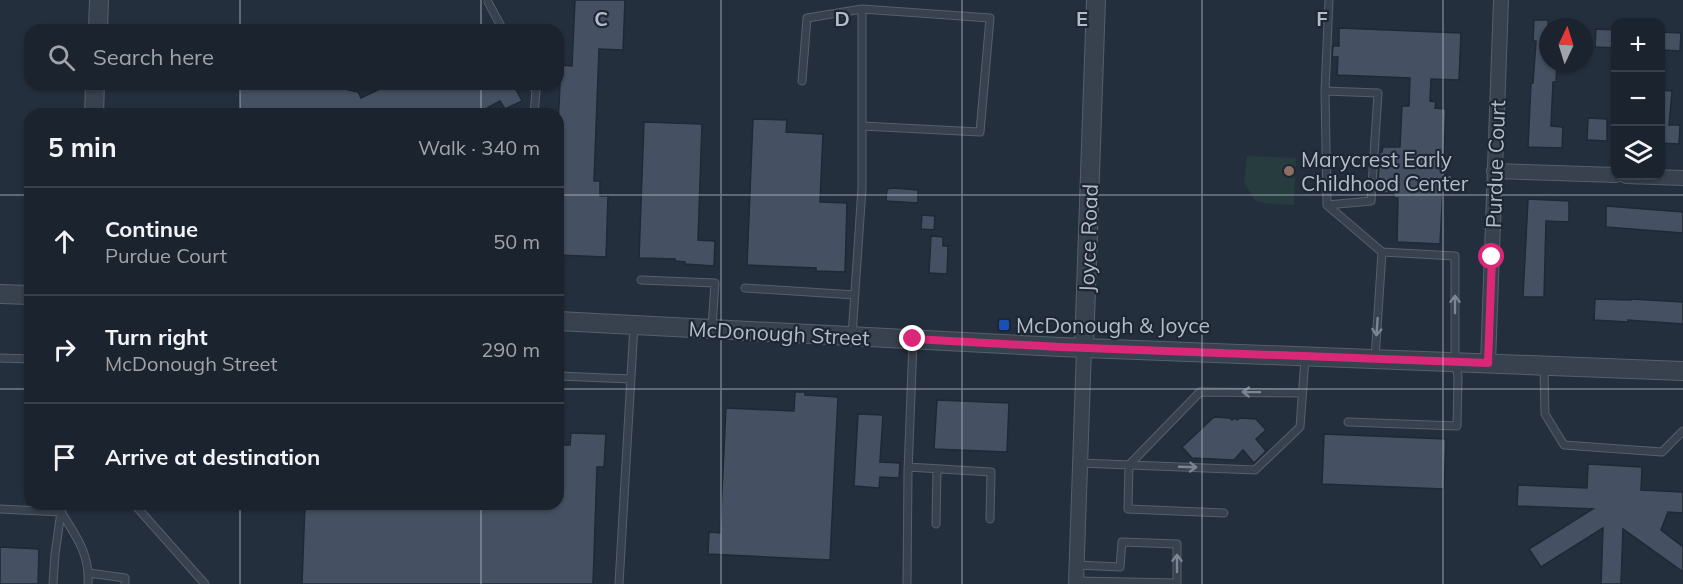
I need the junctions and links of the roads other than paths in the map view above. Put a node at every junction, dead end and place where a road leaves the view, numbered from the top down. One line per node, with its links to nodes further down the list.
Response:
1 (99, 0): 7 (street)
2 (1096, 0): 32 (street, Joyce Road)
3 (1329, 0): 12 (lane)
4 (1501, 0): 16 (street, Purdue Court)
5 (488, 2): 8 (lane)
6 (862, 9): 9 (lane); 15 (lane); 15 (lane)
7 (98, 24)
8 (500, 24)
9 (802, 81)
10 (95, 90): 13 (street)
11 (535, 90): 14 (lane)
12 (1325, 91): 20 (lane); 20 (lane)
13 (94, 108)
14 (535, 108)
15 (862, 126): 26 (lane)
16 (1494, 171): 17 (street); 38 (street, Purdue Court)
17 (1611, 175)
18 (1665, 177): 19 (street)
19 (1683, 178)
20 (1327, 205): 21 (lane)
21 (1382, 252): 36 (lane, one-way to 36); 37 (lane, one-way to 21)
22 (641, 280): 29 (lane)
23 (744, 288): 26 (lane)
24 (0, 294): 25 (street)
25 (24, 295)
26 (855, 295): 30 (lane)
27 (564, 321): 28 (street, McDonough Street)
28 (634, 325): 29 (street, McDonough Street); 42 (lane)
29 (712, 329): 30 (street, McDonough Street)
30 (852, 336): 31 (street, McDonough Street)
31 (913, 339): 32 (street, McDonough Street); 48 (lane)
32 (1084, 348): 33 (street, McDonough Street); 46 (street, Joyce Road)
33 (1306, 356): 36 (street, McDonough Street); 43 (lane)
34 (0, 358): 35 (lane)
35 (24, 359)
36 (1374, 359): 37 (street, McDonough Street)
37 (1455, 362): 38 (street, McDonough Street); 44 (lane)
38 (1488, 363): 39 (street, McDonough Street)
39 (1544, 366): 40 (street, McDonough Street); 45 (lane)
40 (1683, 371)
41 (564, 376): 42 (lane)
42 (631, 379): 67 (lane)
43 (1302, 393): 47 (lane, one-way to 47); 47 (lane, one-way to 43)
44 (1348, 422)
45 (1683, 431)
46 (1080, 464): 47 (lane); 58 (street, Joyce Road)
47 (1129, 465): 55 (lane)
48 (908, 467): 49 (lane); 68 (lane)
49 (937, 469): 56 (lane); 57 (lane)
50 (0, 509): 51 (lane)
51 (24, 509)
52 (63, 510): 63 (lane)
53 (64, 510): 60 (lane)
54 (139, 510): 66 (lane)
55 (1224, 513)
56 (990, 519)
57 (936, 524)
58 (1077, 565): 59 (lane); 62 (street, Joyce Road)
59 (1120, 567): 61 (lane); 61 (lane, one-way to 59)
60 (89, 573): 64 (lane); 65 (lane)
61 (1119, 582): 62 (lane)
62 (1076, 583)
63 (53, 584)
64 (88, 584)
65 (125, 584)
66 (205, 584)
67 (619, 584)
68 (907, 584)

